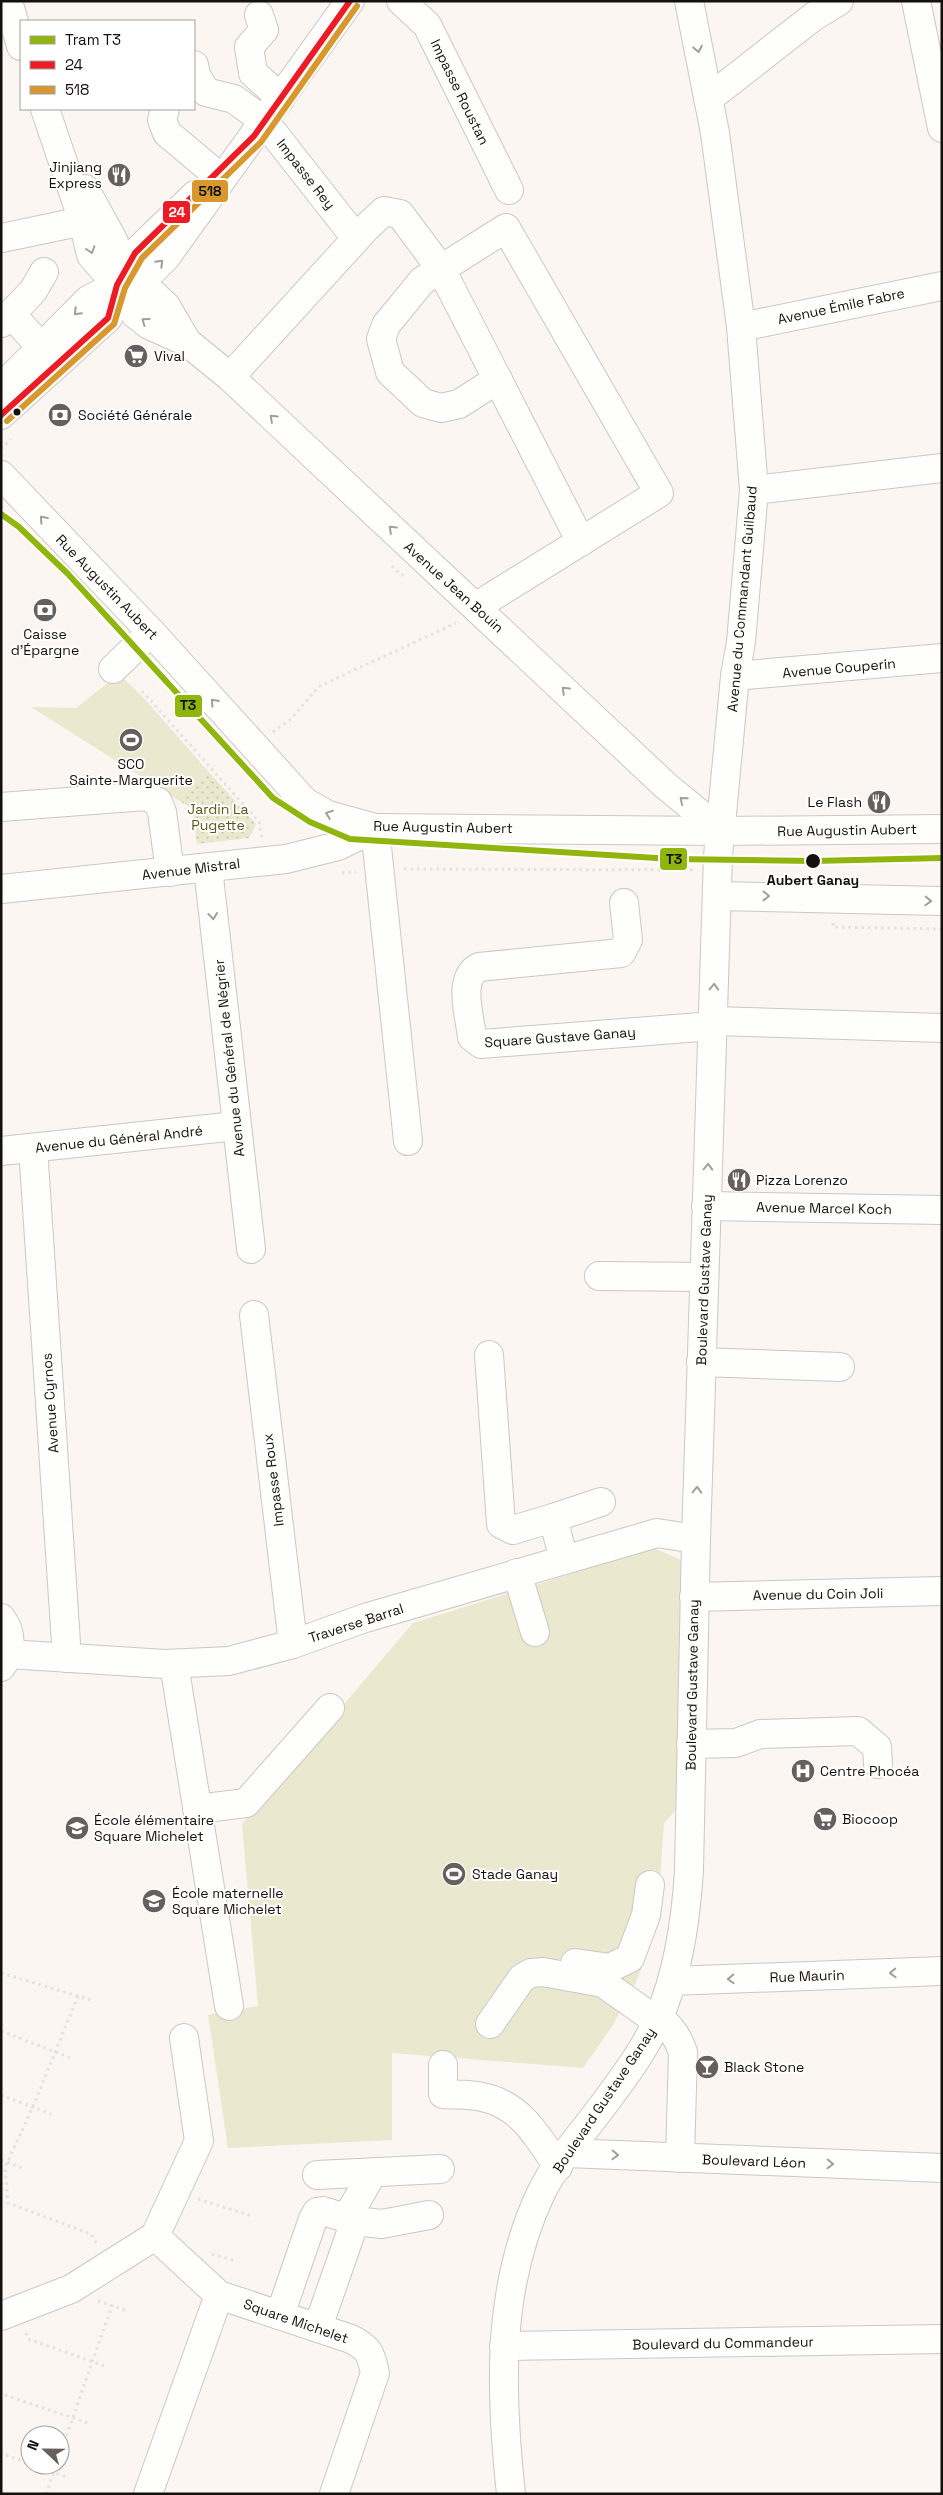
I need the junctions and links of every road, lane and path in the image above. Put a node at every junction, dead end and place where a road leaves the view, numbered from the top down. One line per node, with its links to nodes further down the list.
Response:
1 (8, 1): 8 (street)
2 (350, 1): 11 (street)
3 (401, 1): 19 (street, Impasse Roustan)
4 (689, 1): 12 (street, Avenue du Commandant Guilbaud, one-way to 12)
5 (839, 1): 12 (street)
6 (916, 1): 16 (street)
7 (259, 15): 11 (street)
8 (20, 43)
9 (195, 70): 10 (street)
10 (200, 94): 15 (street, Impasse Rey)
11 (280, 98): 15 (street)
12 (708, 99): 28 (street, Avenue du Commandant Guilbaud)
13 (45, 110): 17 (street)
14 (165, 110): 18 (street)
15 (259, 128): 18 (street); 21 (street, Impasse Rey); 25 (street, one-way to 15)
16 (942, 128)
17 (57, 137): 20 (street, Avenue Jean Bouin); 25 (street)
18 (216, 174): 25 (street)
19 (509, 190)
20 (83, 221): 22 (street); 25 (street, Avenue Jean Bouin, one-way to 25)
21 (348, 228)
22 (2, 238)
23 (441, 270): 30 (street); 31 (street); 31 (street); 37 (street)
24 (44, 272): 27 (street)
25 (117, 284): 29 (street, one-way to 29); 30 (street, Avenue Jean Bouin, one-way to 25); 33 (street)
26 (942, 286): 28 (street, Avenue Émile Fabre)
27 (6, 319): 29 (street)
28 (741, 327): 36 (street, Avenue du Commandant Guilbaud)
29 (41, 347): 32 (street)
30 (230, 377): 40 (street, Avenue Jean Bouin, one-way to 30)
31 (498, 378): 37 (street)
32 (1, 388)
33 (1, 416)
34 (942, 468): 36 (street)
35 (1, 475): 41 (street, Rue Augustin Aubert, one-way to 35)
36 (754, 490): 44 (street, Avenue du Commandant Guilbaud)
37 (581, 542): 40 (street)
38 (392, 566): 39 (path)
39 (408, 575)
40 (469, 613): 46 (path); 50 (street, Avenue Jean Bouin, one-way to 40)
41 (151, 632): 43 (street); 46 (street, Rue Augustin Aubert, one-way to 41)
42 (942, 658): 44 (street, Avenue Couperin)
43 (113, 669)
44 (735, 676): 50 (street, Avenue du Commandant Guilbaud)
45 (142, 691): 51 (path)
46 (254, 747): 48 (street, Rue Augustin Aubert, one-way to 46)
47 (1, 807): 55 (street)
48 (376, 828): 50 (street, Rue Augustin Aubert); 51 (street, Avenue Mistral); 53 (street)
49 (942, 829): 50 (street, Rue Augustin Aubert)
50 (721, 831): 58 (street, Boulevard Gustave Ganay)
51 (267, 860): 52 (street, Avenue Mistral)
52 (208, 868): 55 (street, Avenue Mistral); 63 (street, Avenue du Général de Négrier, one-way to 63)
53 (379, 870): 54 (path); 56 (path); 64 (street)
54 (694, 870)
55 (170, 872): 57 (street, Avenue Mistral)
56 (332, 873)
57 (1, 889)
58 (717, 896): 59 (street, one-way to 59); 61 (street, Boulevard Gustave Ganay, one-way to 58)
59 (942, 901)
60 (624, 903): 61 (street, Square Gustave Ganay)
61 (713, 1023): 62 (street); 67 (street, Boulevard Gustave Ganay, one-way to 61)
62 (942, 1028)
63 (236, 1126): 65 (street, Avenue du Général André); 69 (street, Avenue du Général de Négrier)
64 (408, 1141)
65 (33, 1148): 66 (street, Avenue du Général André); 86 (street, Avenue Cyrnos)
66 (1, 1151)
67 (706, 1206): 68 (street, Avenue Marcel Koch); 71 (street, Boulevard Gustave Ganay)
68 (942, 1210)
69 (251, 1249)
70 (599, 1276): 71 (street)
71 (704, 1277): 74 (street, Boulevard Gustave Ganay)
72 (254, 1315): 85 (street, Impasse Roux)
73 (489, 1355): 77 (street)
74 (701, 1362): 75 (street); 78 (street, Boulevard Gustave Ganay, one-way to 74)
75 (840, 1367)
76 (601, 1502): 77 (street)
77 (553, 1518): 79 (street)
78 (696, 1538): 79 (street, Traverse Barral); 82 (street, Boulevard Gustave Ganay)
79 (564, 1560): 80 (street, Traverse Barral)
80 (517, 1573): 84 (street); 85 (street, Traverse Barral)
81 (942, 1591): 82 (street, Avenue du Coin Joli)
82 (694, 1597): 90 (street, Boulevard Gustave Ganay)
83 (1, 1618): 87 (street)
84 (535, 1632)
85 (293, 1644): 88 (street, Traverse Barral)
86 (67, 1658): 87 (street, Traverse Barral); 88 (street, Traverse Barral)
87 (5, 1661)
88 (174, 1664): 92 (street)
89 (330, 1708): 92 (street)
90 (691, 1744): 91 (street); 95 (street, Boulevard Gustave Ganay)
91 (878, 1764)
92 (197, 1809): 102 (street)
93 (650, 1886): 94 (street)
94 (641, 1932): 95 (street); 96 (street)
95 (681, 1941): 99 (street, Boulevard Gustave Ganay)
96 (540, 1958)
97 (942, 1971): 99 (street, Rue Maurin, one-way to 99)
98 (1, 1973): 100 (path)
99 (672, 1981): 103 (street, Boulevard Gustave Ganay)
100 (78, 1996): 101 (path); 107 (path)
101 (91, 2000)
102 (230, 2006)
103 (658, 2019): 104 (street); 113 (street); 115 (street, Boulevard Gustave Ganay)
104 (490, 2024)
105 (1, 2031): 107 (path)
106 (184, 2038): 122 (street)
107 (56, 2052): 108 (path); 111 (path)
108 (70, 2058)
109 (443, 2065): 115 (street)
110 (1, 2095): 111 (path)
111 (33, 2107): 112 (path); 116 (path)
112 (51, 2114)
113 (680, 2158): 115 (street, Boulevard Léon, one-way to 113); 118 (street, Boulevard Léon, one-way to 118)
114 (1, 2160): 116 (path)
115 (562, 2160): 134 (street, Boulevard Gustave Ganay)
116 (7, 2162): 117 (path); 127 (path)
117 (22, 2168)
118 (942, 2168)
119 (440, 2169): 120 (street)
120 (372, 2174): 121 (street); 125 (street)
121 (317, 2175)
122 (176, 2192): 124 (path); 126 (street)
123 (429, 2215): 125 (street)
124 (252, 2216)
125 (350, 2220): 130 (street); 132 (street)
126 (155, 2236): 127 (street); 128 (street, Square Michelet)
127 (110, 2263): 131 (street)
128 (220, 2295): 130 (street, Square Michelet); 147 (street)
129 (113, 2303): 135 (path)
130 (280, 2315): 132 (street, Square Michelet)
131 (12, 2321): 135 (path)
132 (318, 2327): 148 (street, Square Michelet)
133 (942, 2339): 134 (street, Boulevard du Commandeur)
134 (504, 2346): 149 (street, Boulevard Gustave Ganay)
135 (92, 2361): 136 (path); 138 (path)
136 (108, 2367)
137 (5, 2395): 138 (path)
138 (73, 2418): 139 (path); 140 (path)
139 (88, 2423)
140 (70, 2426)
141 (6, 2455): 142 (path)
142 (20, 2461)
143 (52, 2475): 146 (path)
144 (59, 2475): 145 (path)
145 (69, 2478)
146 (46, 2494)
147 (148, 2494)
148 (334, 2494)
149 (511, 2494)

